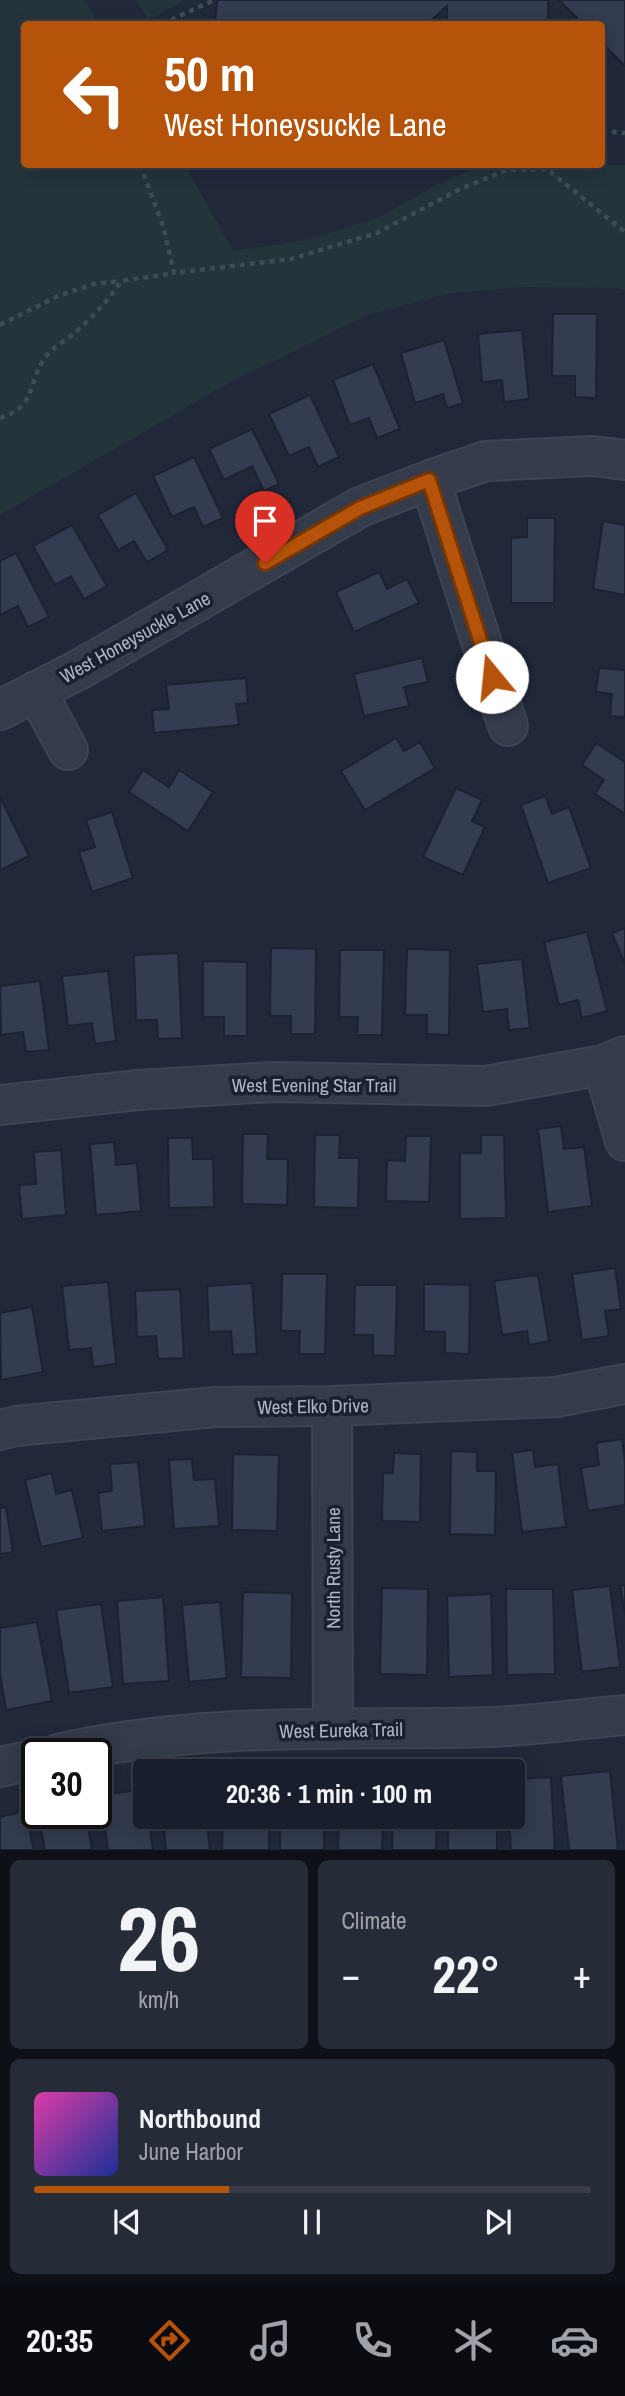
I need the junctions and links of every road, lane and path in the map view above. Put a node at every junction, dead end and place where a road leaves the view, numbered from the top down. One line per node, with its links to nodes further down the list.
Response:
1 (214, 0): 2 (path)
2 (168, 21)
3 (605, 131): 4 (path)
4 (625, 133)
5 (143, 168): 7 (path)
6 (625, 232): 7 (path)
7 (174, 273): 8 (path)
8 (121, 281): 9 (path); 10 (path)
9 (0, 325)
10 (0, 418)
11 (625, 460): 12 (street, West Honeysuckle Lane)
12 (429, 480): 13 (street, West Honeysuckle Lane); 15 (street)
13 (36, 691): 14 (street, West Honeysuckle Lane); 16 (street)
14 (0, 710)
15 (508, 726)
16 (68, 750)
17 (614, 1061): 18 (street, West Evening Star Trail); 19 (street)
18 (0, 1105)
19 (625, 1141)
20 (625, 1384): 21 (street, West Elko Drive)
21 (332, 1406): 22 (street, West Elko Drive); 24 (street, North Rusty Lane)
22 (0, 1430)
23 (625, 1715): 24 (street, West Eureka Trail)
24 (333, 1729): 25 (street, West Eureka Trail)
25 (112, 1743)
26 (21, 1762): 27 (street)
27 (0, 1767)

